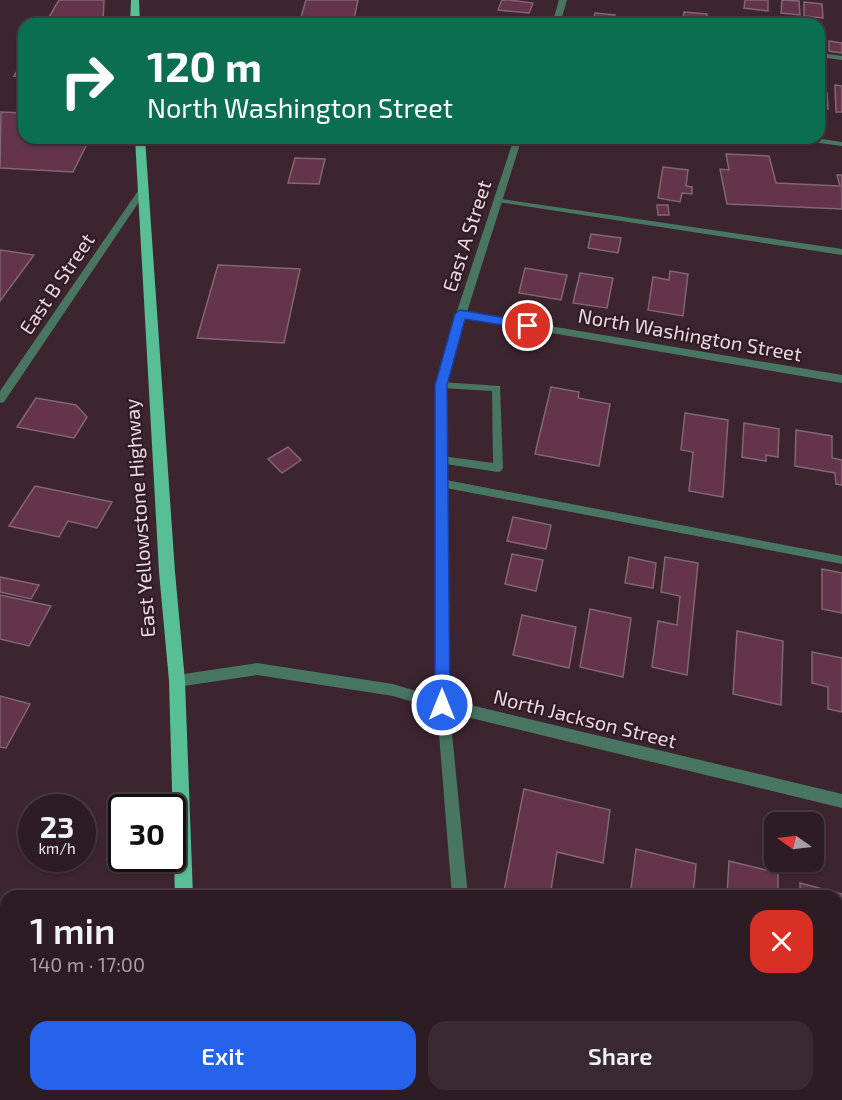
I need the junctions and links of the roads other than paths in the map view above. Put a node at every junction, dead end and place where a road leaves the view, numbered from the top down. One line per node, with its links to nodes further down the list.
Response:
1 (135, 0): 3 (main road)
2 (563, 0): 4 (street)
3 (135, 18)
4 (559, 18)
5 (825, 56): 6 (lane)
6 (842, 58)
7 (825, 142): 10 (street)
8 (140, 144): 11 (main road, East Yellowstone Highway)
9 (516, 144): 12 (street, East A Street)
10 (842, 144)
11 (143, 190): 17 (street, East B Street); 21 (main road, East Yellowstone Highway)
12 (498, 200): 13 (lane); 14 (street, East A Street)
13 (842, 252)
14 (460, 314): 15 (street, North Washington Street); 16 (street, East A Street)
15 (842, 379)
16 (441, 385): 18 (street, East A Street); 18 (lane)
17 (0, 399)
18 (442, 460): 19 (street, East A Street)
19 (441, 483): 20 (lane); 22 (street, East A Street)
20 (842, 560)
21 (177, 681): 22 (street, North Jackson Street); 24 (main road, East Yellowstone Highway)
22 (442, 705): 23 (street, North Jackson Street); 25 (street, East A Street)
23 (842, 801)
24 (184, 890)
25 (459, 890)

